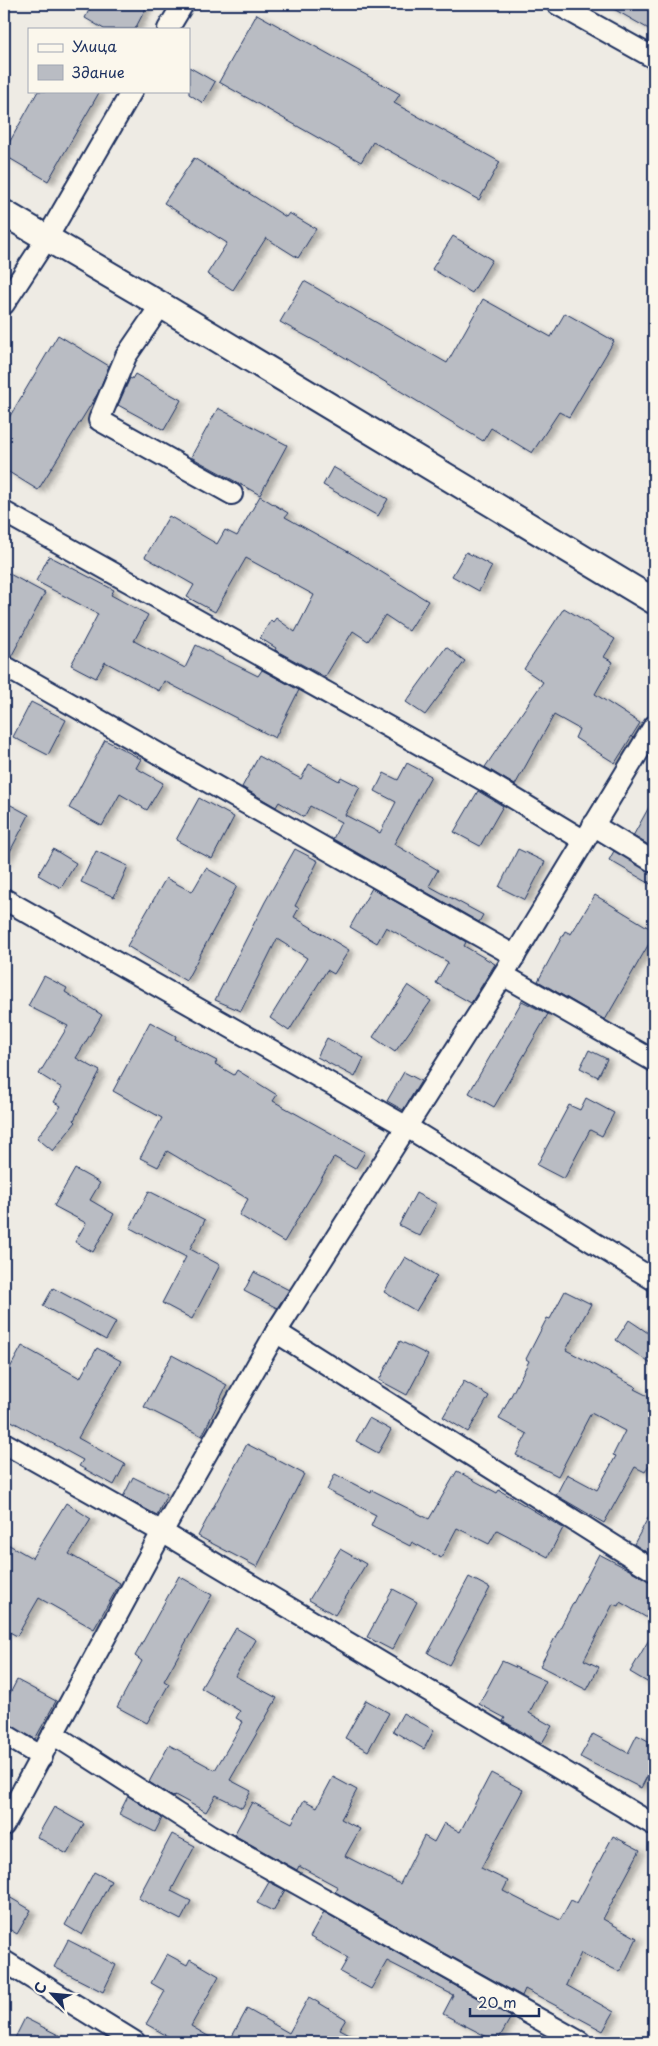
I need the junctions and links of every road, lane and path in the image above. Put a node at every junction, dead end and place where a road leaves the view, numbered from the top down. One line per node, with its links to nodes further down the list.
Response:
1 (183, 4): 3 (street)
2 (557, 4): 4 (street)
3 (169, 28)
4 (654, 58)
5 (131, 92): 7 (street)
6 (4, 213): 7 (street)
7 (47, 238): 8 (street); 9 (street)
8 (4, 304)
9 (161, 304): 10 (street); 12 (street)
10 (232, 494)
11 (4, 512): 15 (street)
12 (654, 601)
13 (4, 666): 18 (street)
14 (654, 726): 15 (street)
15 (588, 833): 16 (street); 18 (street)
16 (654, 862)
17 (4, 899): 21 (street)
18 (514, 956): 19 (street)
19 (503, 975): 20 (street); 21 (street)
20 (654, 1061)
21 (407, 1127): 22 (street); 23 (street)
22 (654, 1280)
23 (276, 1332): 25 (street); 26 (street)
24 (4, 1443): 25 (street)
25 (162, 1532): 28 (street); 31 (street)
26 (654, 1571)
27 (4, 1734): 29 (street)
28 (54, 1734): 29 (street); 34 (street)
29 (42, 1756): 30 (street)
30 (4, 1824)
31 (654, 1825)
32 (4, 1961): 33 (street)
33 (135, 2042)
34 (580, 2042)

